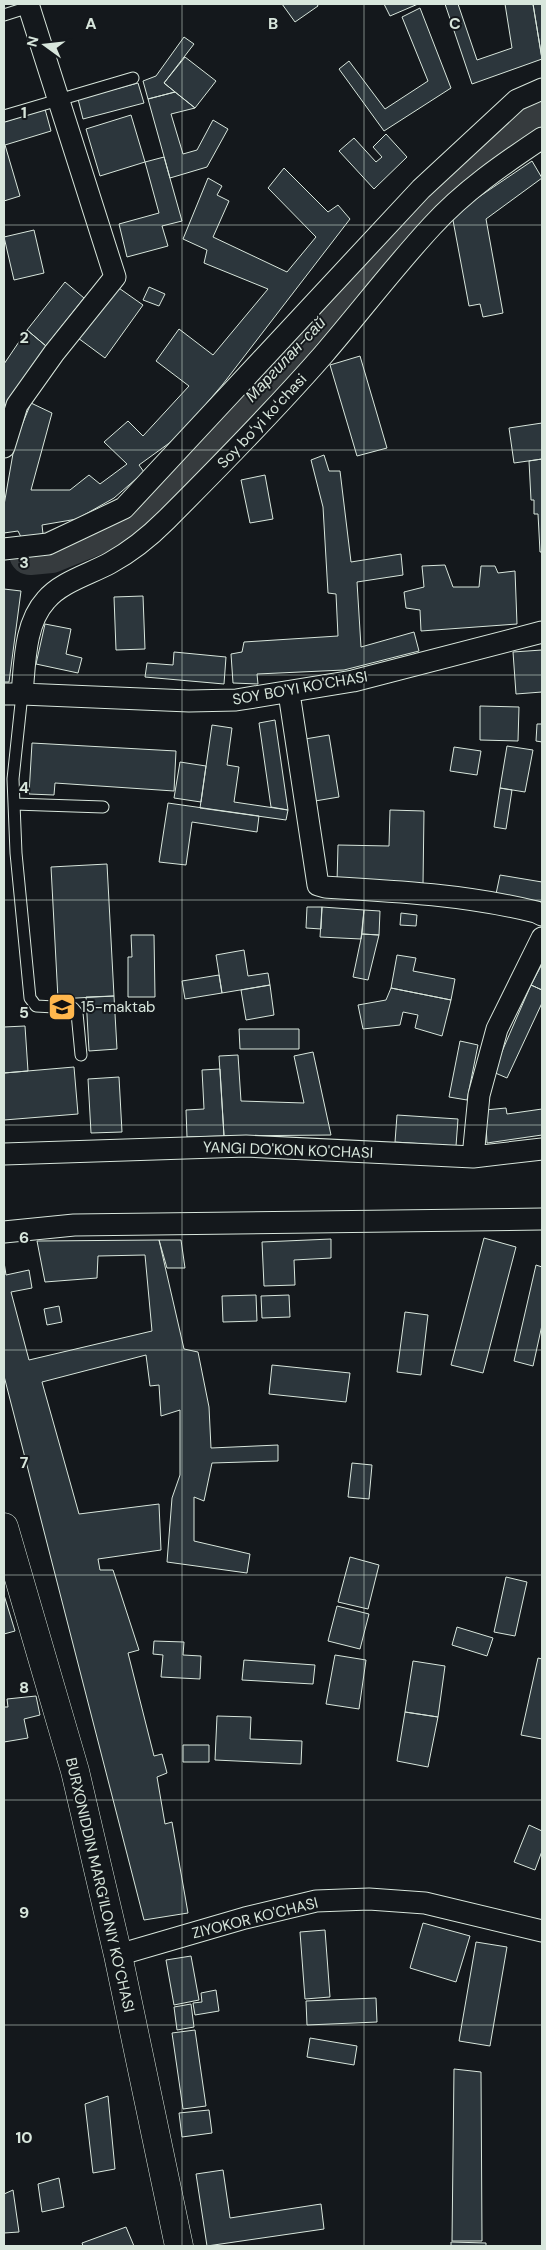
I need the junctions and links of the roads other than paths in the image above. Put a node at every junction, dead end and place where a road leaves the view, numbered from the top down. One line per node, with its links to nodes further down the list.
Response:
1 (29, 8): 2 (lane); 5 (street)
2 (4, 15)
3 (133, 78): 5 (lane)
4 (542, 89): 9 (street)
5 (58, 100): 6 (lane); 8 (street)
6 (4, 116)
7 (542, 138): 12 (street, Soy boʻyi koʻchasi)
8 (4, 447)
9 (4, 549)
10 (542, 632): 11 (street, SOY BO'YI KO'CHASI)
11 (289, 693): 12 (street, SOY BO'YI KO'CHASI); 16 (street)
12 (13, 694): 13 (lane)
13 (14, 804): 14 (lane); 15 (lane)
14 (103, 808)
15 (10, 823): 18 (lane)
16 (542, 915)
17 (542, 938): 21 (street)
18 (81, 1055)
19 (542, 1150): 21 (street, YANGI DO'KON KO'CHASI)
20 (4, 1154): 21 (street, YANGI DO'KON KO'CHASI)
21 (472, 1157)
22 (542, 1219): 23 (street)
23 (4, 1232)
24 (4, 1527): 26 (main road, BURXONIDDIN MARG’ILONIY KO’CHASI)
25 (542, 1931): 26 (street, ZIYOKOR KO'CHASI)
26 (118, 1955): 27 (main road, BURXONIDDIN MARG’ILONIY KO’CHASI)
27 (179, 2246)

